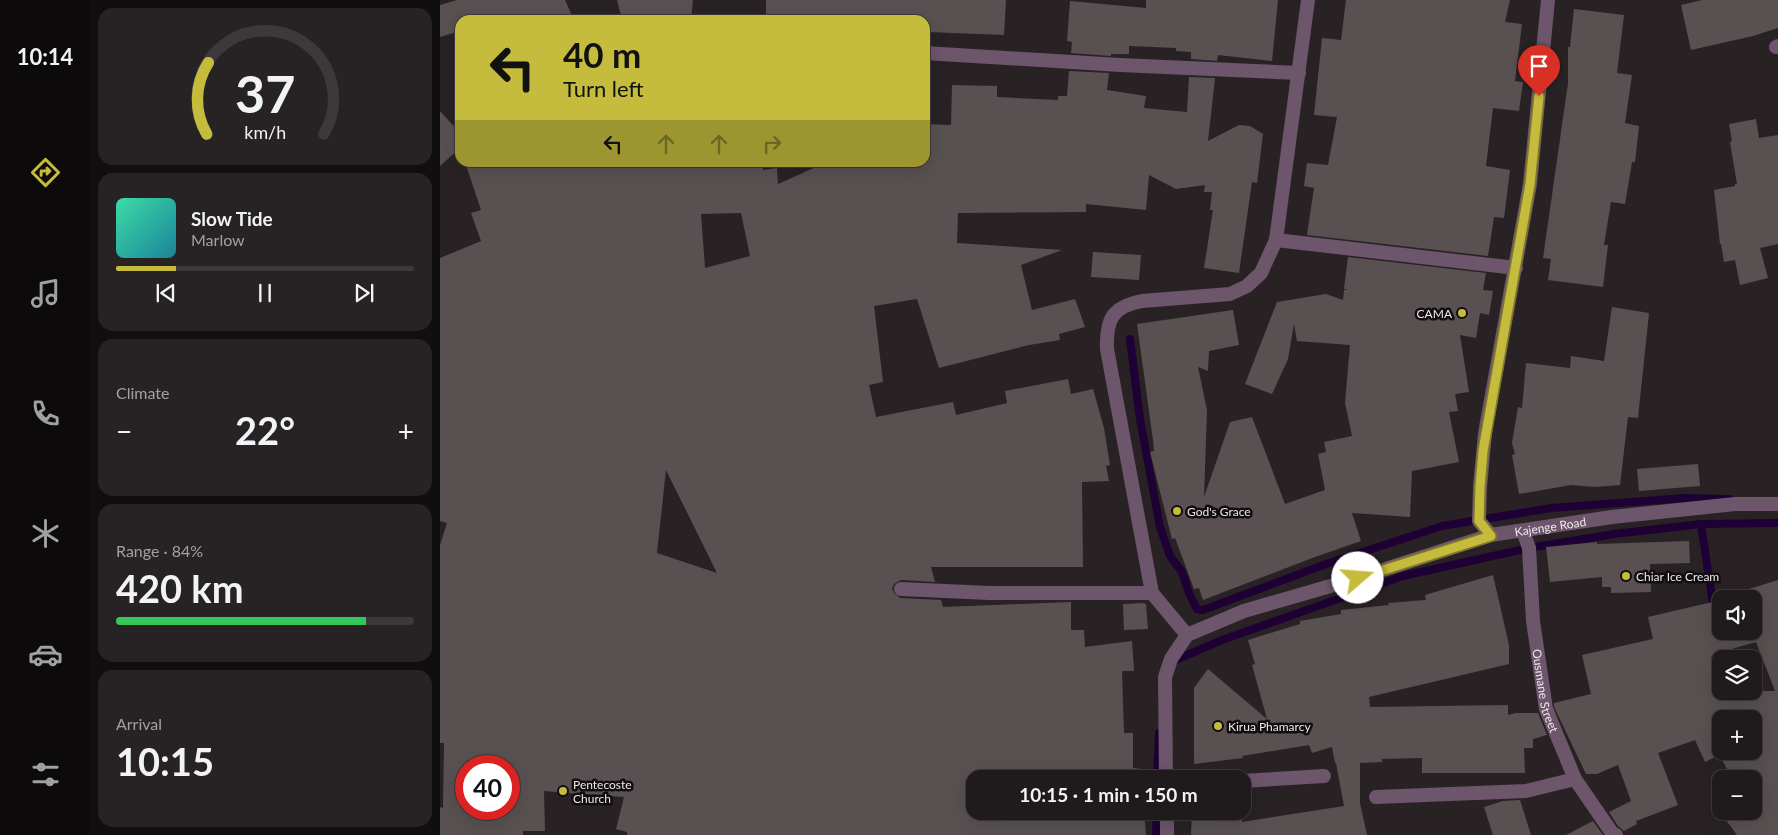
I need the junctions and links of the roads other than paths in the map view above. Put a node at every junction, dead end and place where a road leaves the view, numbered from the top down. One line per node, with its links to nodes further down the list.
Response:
1 (1308, 0): 4 (street)
2 (1548, 0): 6 (street)
3 (930, 53): 4 (street)
4 (1298, 73): 5 (street)
5 (1276, 240): 6 (street); 11 (street)
6 (1516, 268): 9 (street)
7 (1778, 504): 8 (street, Kajenge Road)
8 (1523, 531): 9 (street, Kajenge Road); 15 (street, Ousmane Street)
9 (1491, 536): 12 (street, Kajenge Road)
10 (901, 589): 11 (street)
11 (1152, 593): 12 (street)
12 (1187, 635): 13 (street)
13 (1166, 770)
14 (1324, 776): 16 (street)
15 (1575, 779): 17 (street); 20 (street, Ousmane Street)
16 (1251, 780)
17 (1376, 797)
18 (1167, 820): 19 (street)
19 (1167, 835)
20 (1616, 835)

